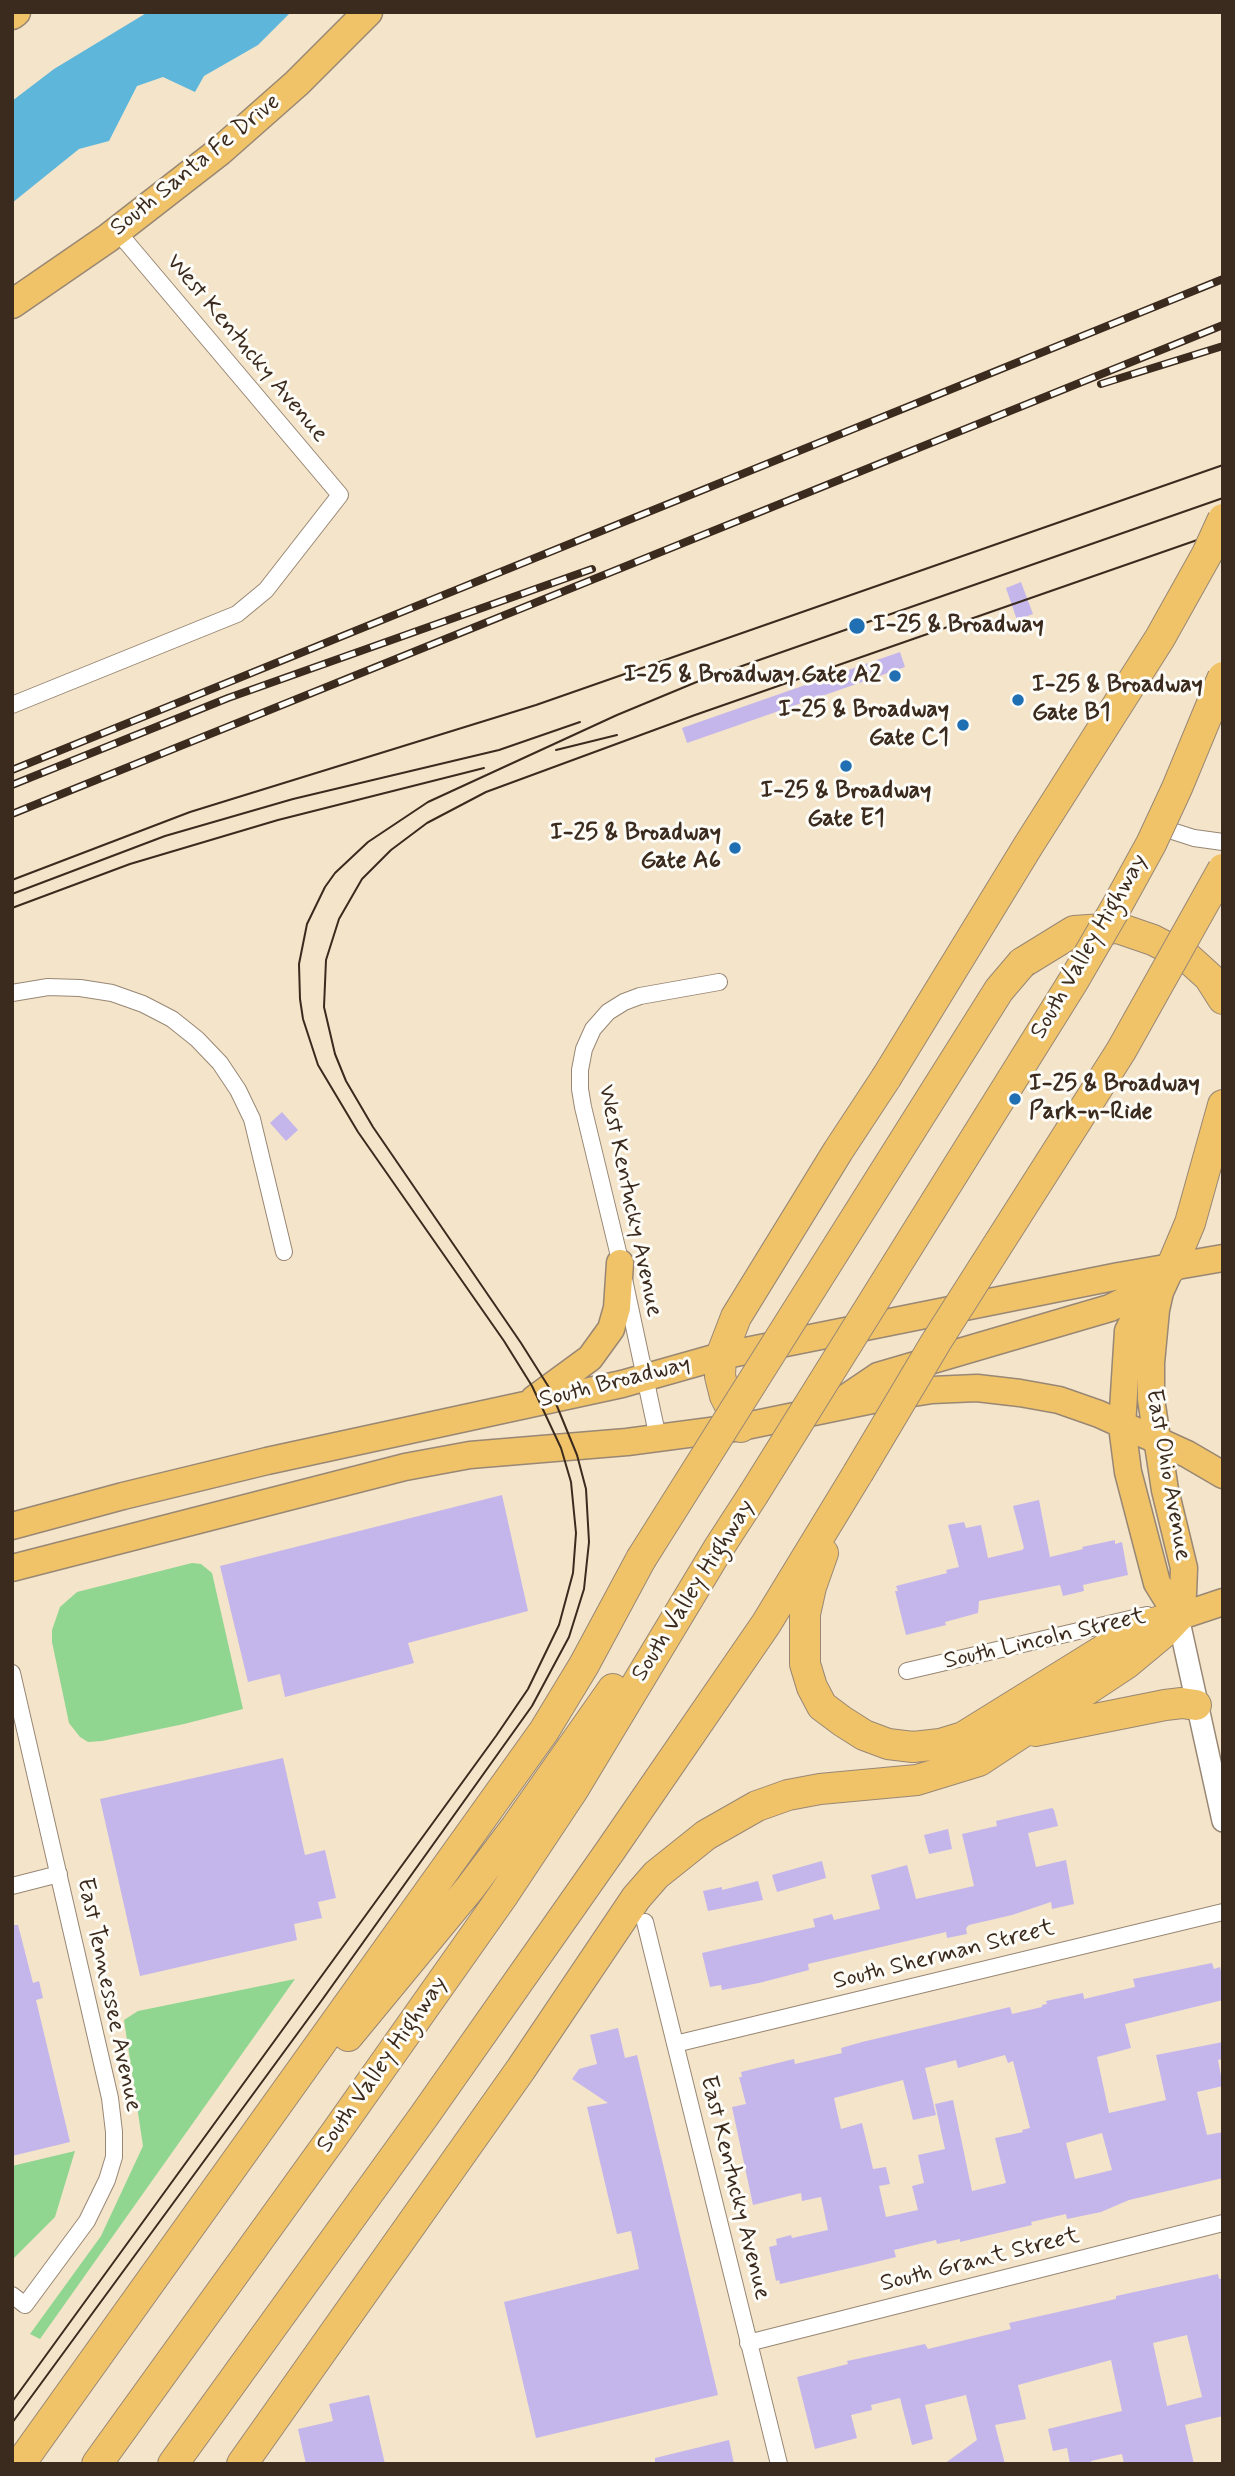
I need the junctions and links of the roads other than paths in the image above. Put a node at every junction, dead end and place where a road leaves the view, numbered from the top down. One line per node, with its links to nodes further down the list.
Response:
1 (368, 12): 2 (highway, South Santa Fe Drive)
2 (117, 231): 3 (highway, South Santa Fe Drive); 6 (street, West Kentucky Avenue)
3 (12, 304)
4 (1223, 519): 18 (highway, bridge)
5 (1223, 677): 29 (highway, South Valley Highway, bridge)
6 (12, 705)
7 (1169, 830): 8 (street)
8 (1223, 842)
9 (1223, 869): 26 (highway, bridge)
10 (719, 982): 16 (street, West Kentucky Avenue)
11 (12, 993): 14 (street)
12 (1223, 999): 44 (highway, bridge)
13 (1223, 1105): 17 (highway)
14 (284, 1252)
15 (1223, 1258): 17 (main road, South Broadway)
16 (620, 1263): 19 (street, West Kentucky Avenue); 20 (main road)
17 (1166, 1280): 18 (main road, South Broadway); 21 (main road); 22 (main road, East Ohio Avenue); 25 (main road, East Ohio Avenue)
18 (721, 1356): 19 (main road, South Broadway); 23 (highway)
19 (645, 1378): 20 (main road, South Broadway); 24 (street, West Kentucky Avenue)
20 (527, 1404): 28 (main road, South Broadway)
21 (828, 1410): 22 (main road, South Broadway); 23 (main road, South Broadway)
22 (1122, 1426): 25 (main road, South Broadway); 32 (main road, East Ohio Avenue)
23 (741, 1427): 24 (main road, South Broadway)
24 (658, 1438): 30 (main road, South Broadway)
25 (1157, 1441): 27 (main road, South Broadway); 32 (main road, East Ohio Avenue)
26 (858, 1473): 32 (highway); 49 (highway)
27 (1223, 1475)
28 (12, 1526)
29 (718, 1549): 44 (highway); 48 (highway, South Valley Highway)
30 (12, 1568)
31 (1223, 1602): 32 (main road, South Lincoln Street)
32 (1178, 1617): 33 (street, South Lincoln Street); 35 (street, East Ohio Avenue); 36 (highway)
33 (907, 1671)
34 (12, 1673): 38 (street, East Tennessee Avenue)
35 (1196, 1705): 36 (highway); 37 (street, East Ohio Avenue)
36 (1017, 1735): 50 (highway)
37 (1223, 1821)
38 (59, 1874): 39 (street); 45 (street, East Tennessee Avenue)
39 (12, 1886)
40 (1223, 1912): 42 (street, South Sherman Street)
41 (645, 1922): 42 (street, East Kentucky Avenue)
42 (675, 2044): 46 (street, East Kentucky Avenue)
43 (1223, 2223): 46 (street, South Grant Street)
44 (169, 2254): 47 (highway)
45 (19, 2300)
46 (748, 2343): 51 (street, East Kentucky Avenue)
47 (20, 2464)
48 (97, 2464)
49 (173, 2464)
50 (242, 2464)
51 (779, 2464)

